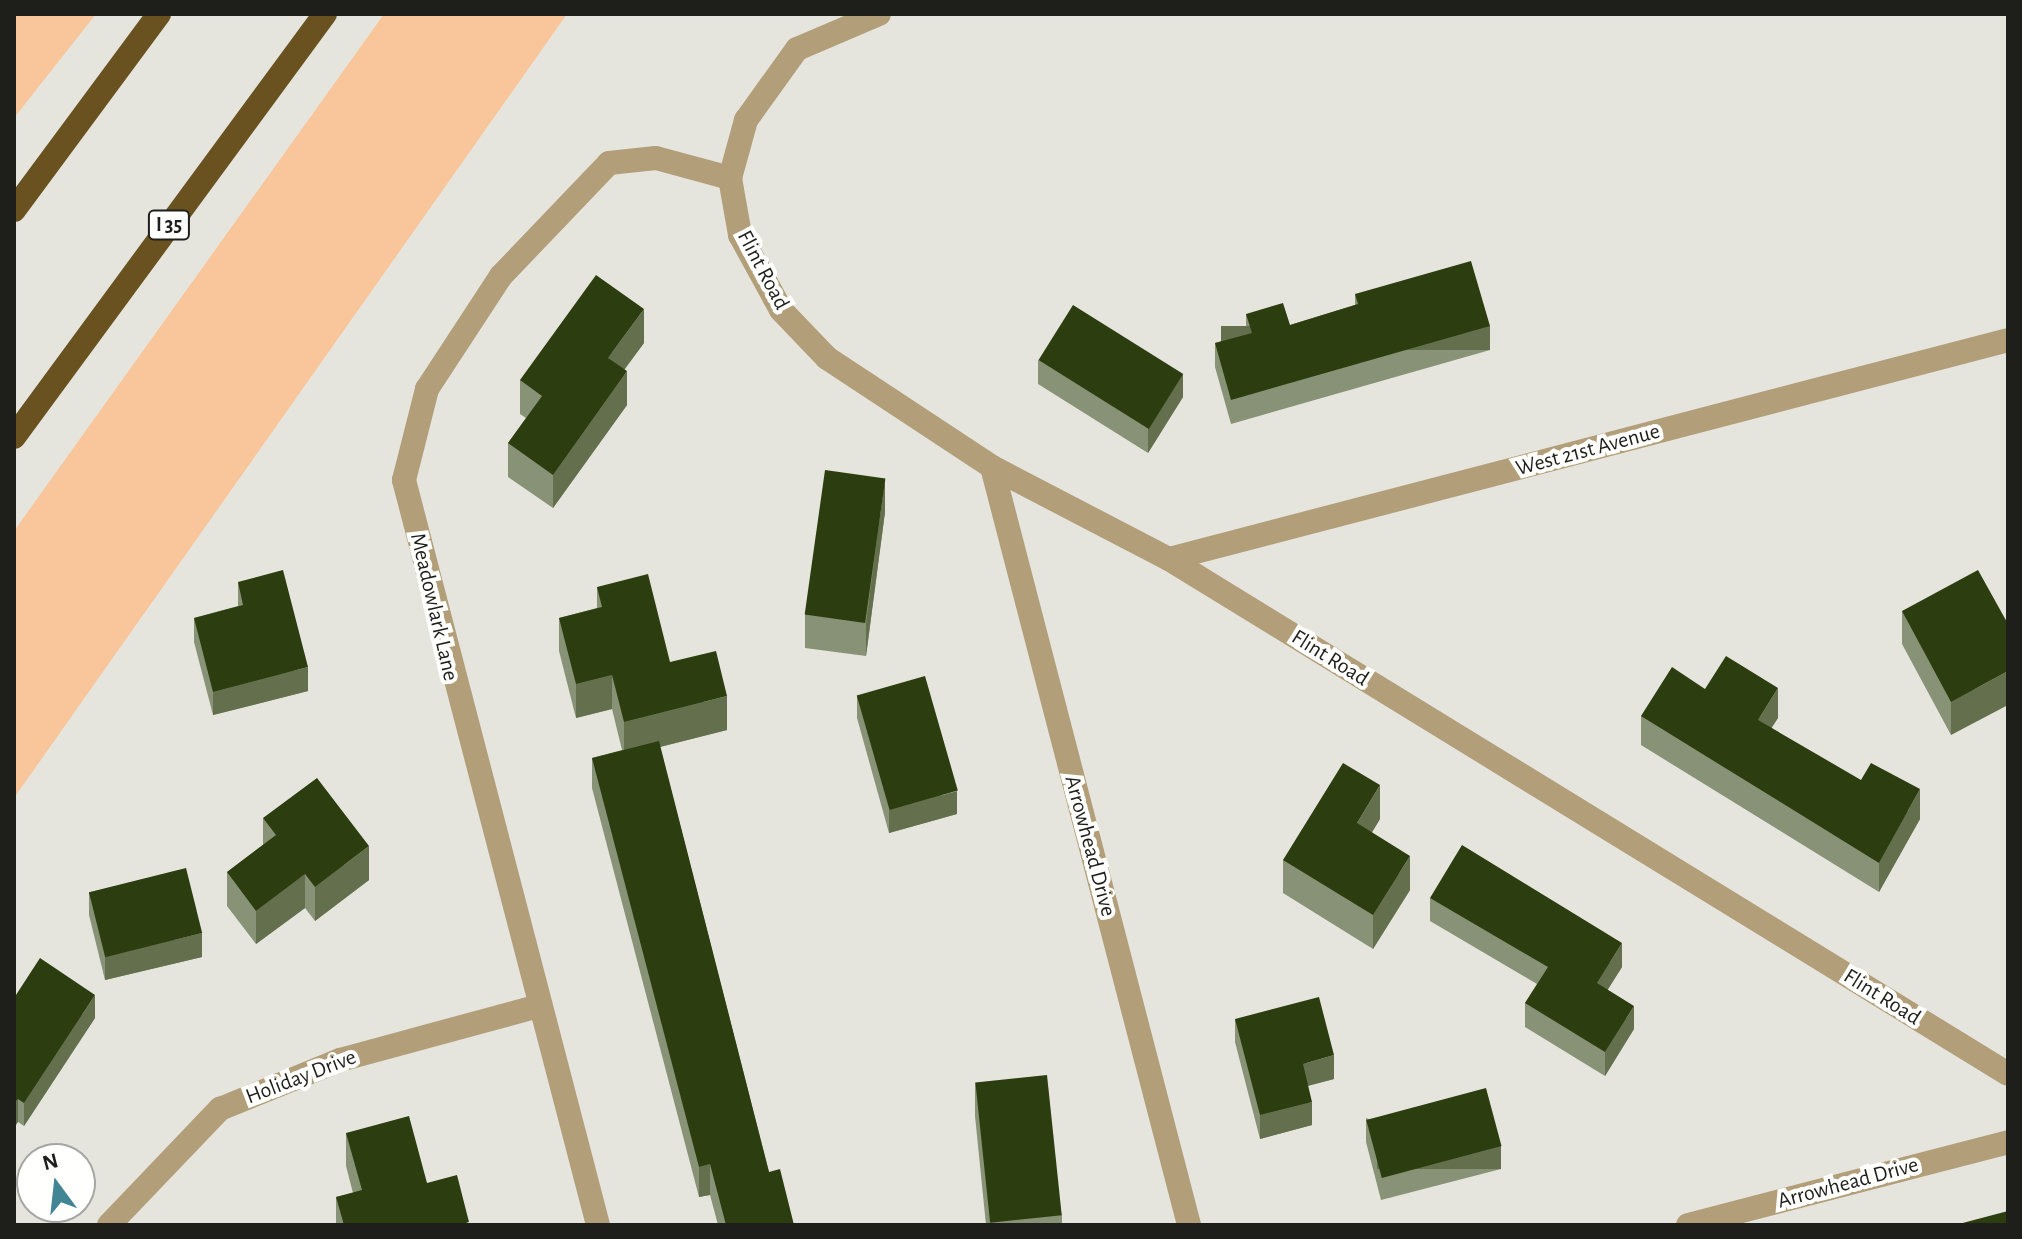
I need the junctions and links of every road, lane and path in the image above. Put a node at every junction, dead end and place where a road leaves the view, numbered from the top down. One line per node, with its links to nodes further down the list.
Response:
1 (159, 14): 5 (highway)
2 (325, 14): 7 (highway, I 35)
3 (879, 14): 4 (street)
4 (730, 178): 8 (street, Flint Road); 10 (street, Meadowlark Lane)
5 (14, 210)
6 (2008, 340): 9 (street, West 21st Avenue)
7 (14, 437)
8 (992, 467): 9 (street, Flint Road); 15 (street, Arrowhead Drive)
9 (1169, 559): 11 (street, Flint Road)
10 (539, 1006): 13 (street, Holiday Drive); 14 (street, Meadowlark Lane)
11 (2008, 1074)
12 (2008, 1142): 16 (street, Arrowhead Drive)
13 (109, 1225)
14 (598, 1225)
15 (1189, 1225)
16 (1688, 1225)

